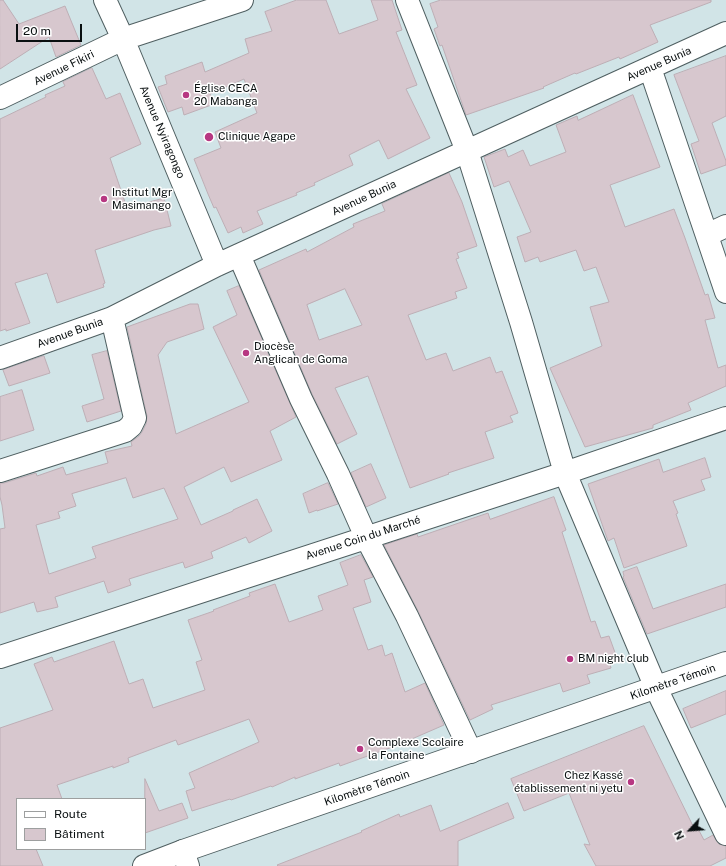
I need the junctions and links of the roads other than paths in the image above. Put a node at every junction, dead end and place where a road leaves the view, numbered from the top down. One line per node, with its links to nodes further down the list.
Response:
1 (105, 0): 5 (street, Avenue Nyiragongo)
2 (242, 0): 5 (street, Avenue Fikiri)
3 (406, 0): 8 (street)
4 (726, 33): 6 (street, Avenue Bunia)
5 (123, 39): 7 (street, Avenue Fikiri); 12 (street, Avenue Nyiragongo)
6 (650, 68): 8 (street, Avenue Bunia); 10 (street)
7 (0, 98)
8 (467, 151): 11 (street, Avenue Bunia); 18 (street)
9 (726, 226): 10 (street)
10 (706, 235): 13 (street)
11 (239, 255): 12 (street, Avenue Bunia); 19 (street)
12 (217, 265): 14 (street, Avenue Bunia)
13 (726, 292)
14 (112, 318): 15 (street, Avenue Bunia); 17 (street)
15 (0, 358)
16 (726, 418): 18 (street, Avenue Coin du Marché)
17 (0, 471)
18 (565, 473): 19 (street, Avenue Coin du Marché); 22 (street)
19 (366, 537): 20 (street, Avenue Coin du Marché); 23 (street)
20 (0, 657)
21 (726, 663): 22 (street, Kilomètre Témoin)
22 (656, 688): 23 (street, Kilomètre Témoin); 24 (street)
23 (471, 752): 25 (street, Kilomètre Témoin)
24 (726, 834)
25 (185, 859): 26 (street, Kilomètre Témoin)
26 (144, 866)

